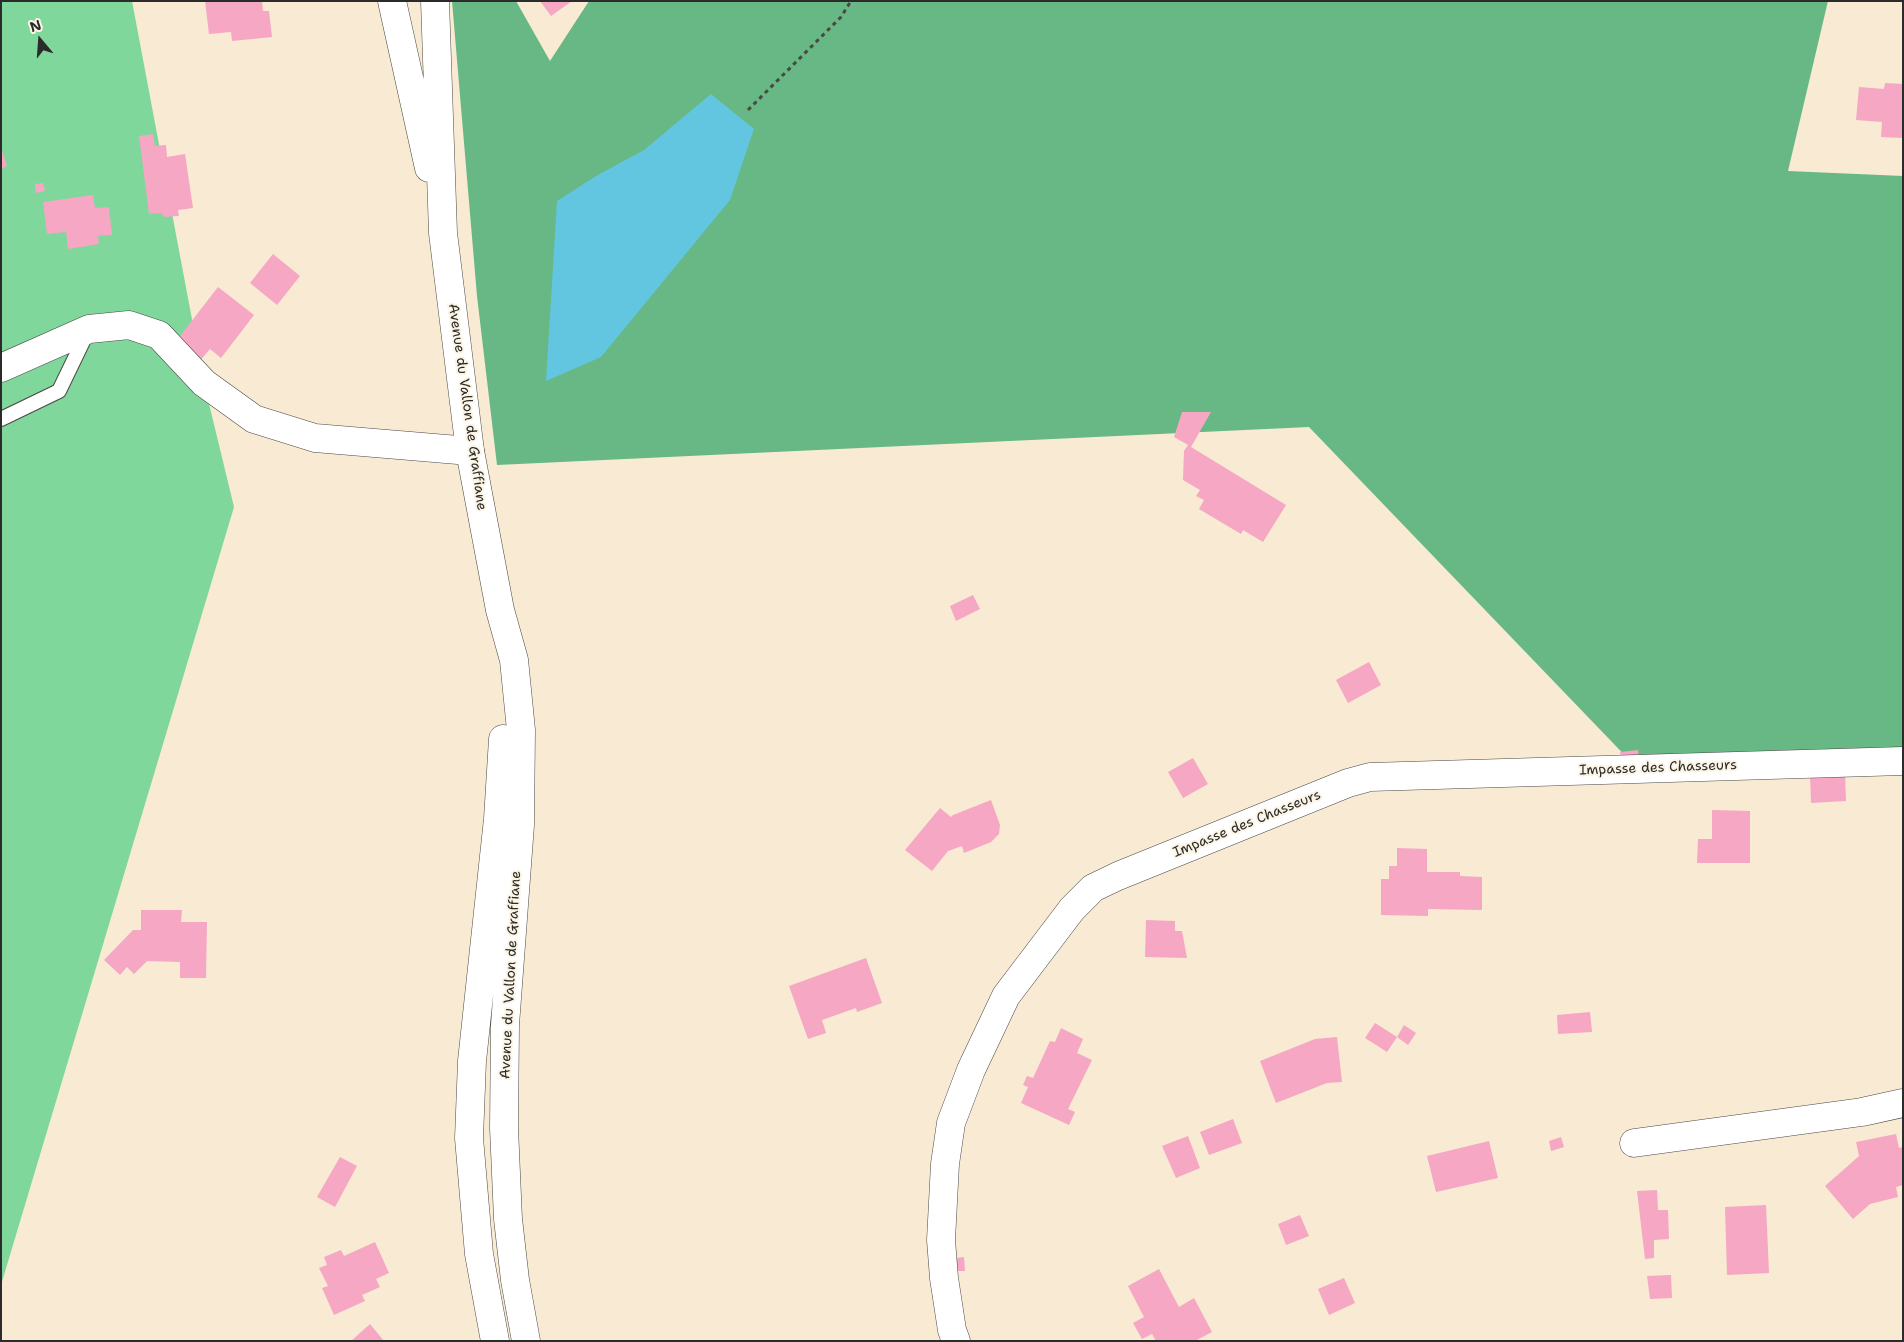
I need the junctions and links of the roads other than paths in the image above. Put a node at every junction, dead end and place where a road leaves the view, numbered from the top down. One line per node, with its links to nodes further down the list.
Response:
1 (392, 1): 3 (street)
2 (434, 1): 3 (street)
3 (443, 232): 7 (street, Avenue du Vallon de Graffiane)
4 (89, 329): 5 (street); 6 (lane); 7 (street)
5 (1, 368)
6 (1, 419)
7 (470, 451): 8 (street, Avenue du Vallon de Graffiane)
8 (500, 610): 12 (street, Avenue du Vallon de Graffiane); 13 (street, Avenue du Vallon de Graffiane)
9 (1903, 761): 14 (street, Impasse des Chasseurs)
10 (1903, 1103): 11 (street)
11 (1634, 1143)
12 (495, 1341)
13 (526, 1341)
14 (956, 1341)

